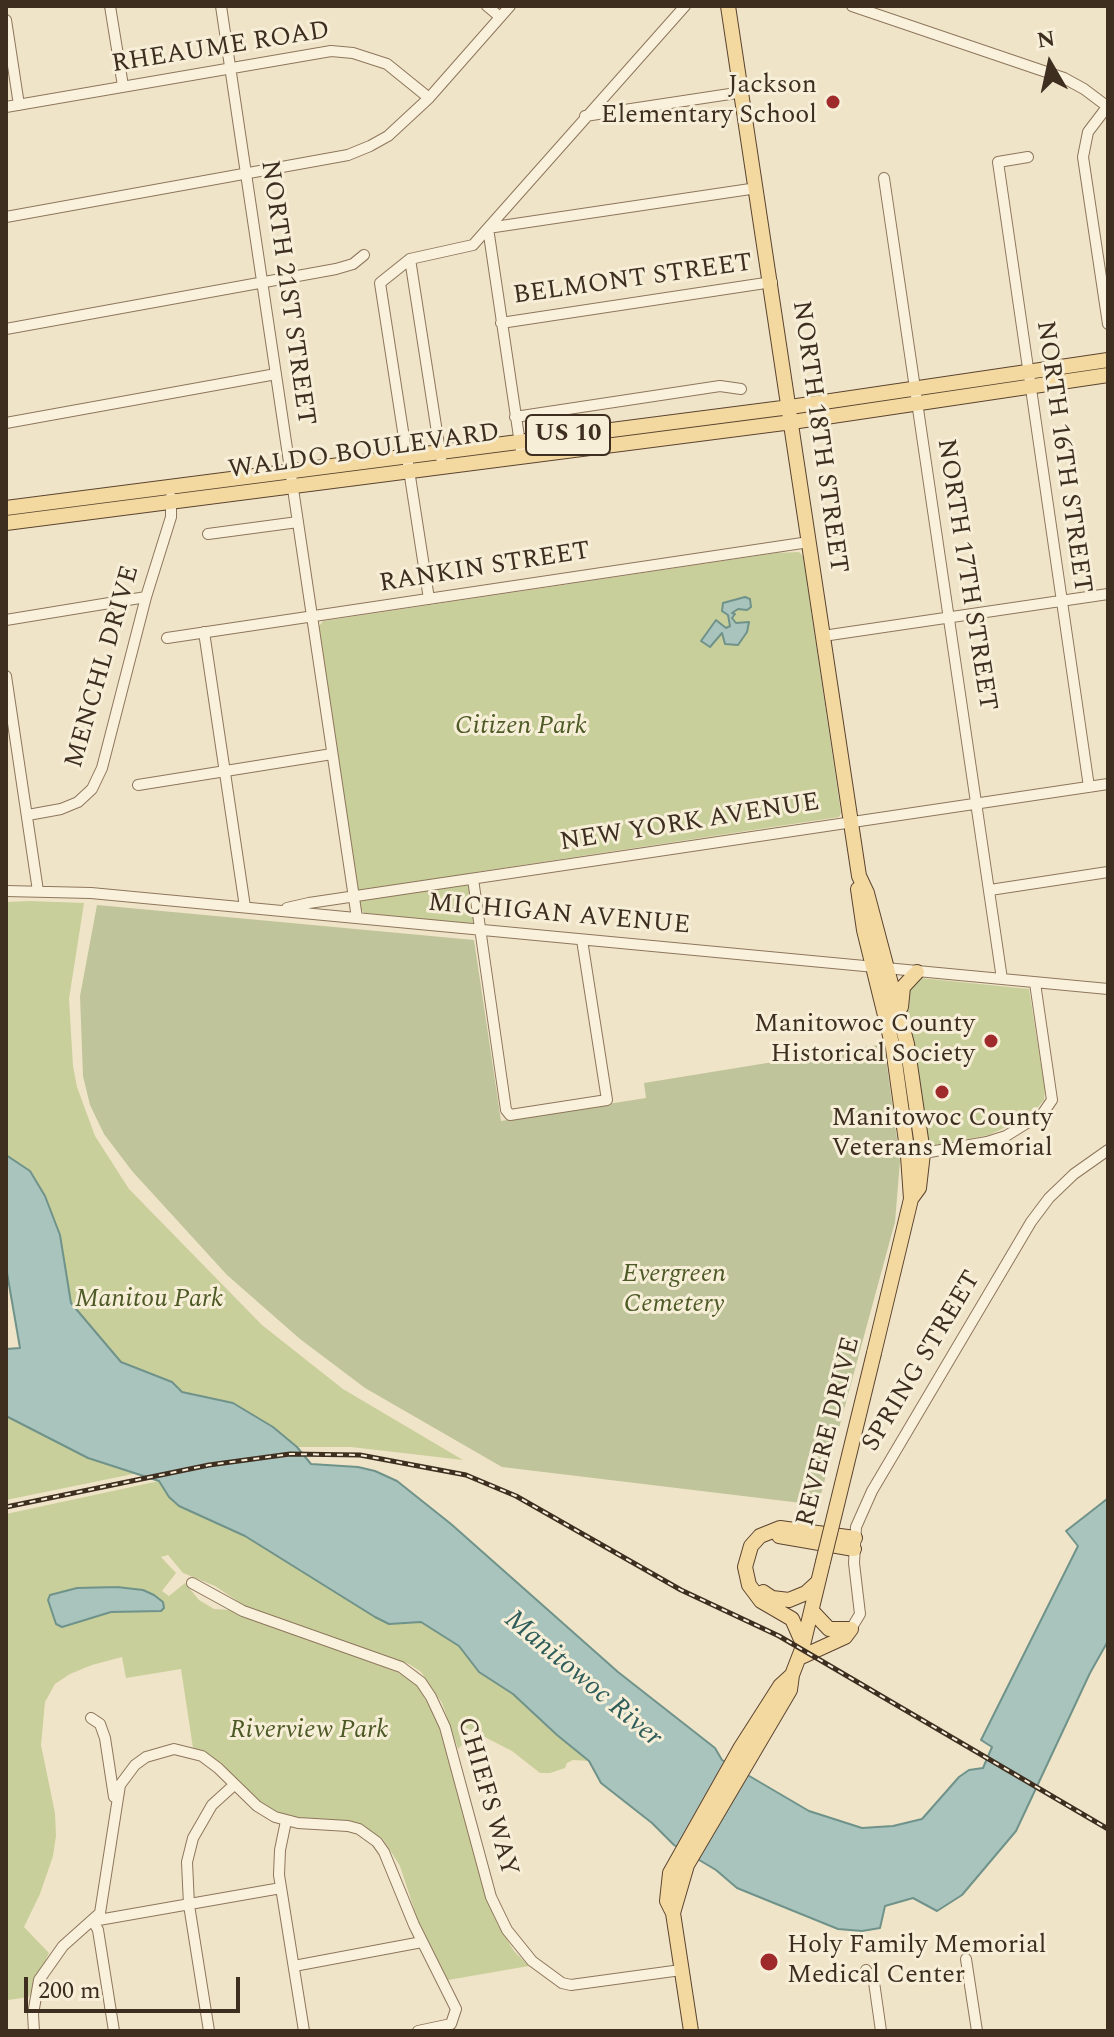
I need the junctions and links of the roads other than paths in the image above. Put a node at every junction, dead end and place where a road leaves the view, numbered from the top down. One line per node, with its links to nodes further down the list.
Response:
1 (110, 6): 11 (street)
2 (221, 6): 10 (street, NORTH 21ST STREET)
3 (487, 6): 8 (street)
4 (510, 6): 8 (street)
5 (685, 6): 17 (street)
6 (728, 6): 12 (main road, NORTH 18TH STREET)
7 (852, 6): 16 (street)
8 (500, 17): 13 (street)
9 (6, 20): 14 (street)
10 (230, 67): 11 (street, RHEAUME ROAD); 13 (street, RHEAUME ROAD); 19 (street, NORTH 21ST STREET)
11 (123, 86): 14 (street, RHEAUME ROAD)
12 (743, 92): 17 (street); 21 (main road, NORTH 18TH STREET)
13 (429, 98): 19 (street)
14 (19, 105): 15 (street, RHEAUME ROAD)
15 (6, 107)
16 (1108, 107): 29 (street)
17 (585, 116): 23 (street)
18 (1028, 157): 34 (street, NORTH 16TH STREET)
19 (247, 174): 22 (street); 27 (street, NORTH 21ST STREET)
20 (884, 178): 36 (street, NORTH 17TH STREET)
21 (757, 188): 23 (street); 26 (main road, NORTH 18TH STREET)
22 (6, 217)
23 (488, 228): 25 (street); 28 (street)
24 (364, 255): 27 (street)
25 (410, 259): 41 (street); 42 (street)
26 (772, 282): 28 (street, BELMONT STREET); 37 (main road, NORTH 18TH STREET)
27 (263, 283): 30 (street); 32 (street, NORTH 21ST STREET)
28 (501, 323): 38 (street)
29 (1108, 324)
30 (6, 329)
31 (1108, 360): 34 (main road, WALDO BOULEVARD / US 10)
32 (276, 374): 39 (street); 43 (street, NORTH 21ST STREET)
33 (1108, 375): 34 (main road, WALDO BOULEVARD / US 10)
34 (1029, 379): 36 (main road, WALDO BOULEVARD / US 10); 54 (street, NORTH 16TH STREET)
35 (741, 389): 38 (street)
36 (916, 396): 37 (main road, WALDO BOULEVARD / US 10); 56 (street, NORTH 17TH STREET)
37 (791, 414): 40 (main road, WALDO BOULEVARD / US 10); 50 (main road, NORTH 18TH STREET)
38 (515, 417): 40 (street)
39 (6, 423)
40 (520, 449): 41 (main road, WALDO BOULEVARD / US 10)
41 (441, 460): 42 (main road, WALDO BOULEVARD / US 10)
42 (408, 464): 43 (main road, WALDO BOULEVARD / US 10); 44 (main road, WALDO BOULEVARD / US 10); 53 (street)
43 (290, 471): 44 (street, NORTH 21ST STREET); 45 (main road, WALDO BOULEVARD / US 10)
44 (293, 487): 45 (main road, WALDO BOULEVARD / US 10); 47 (street, NORTH 21ST STREET)
45 (171, 495): 46 (main road, WALDO BOULEVARD / US 10); 48 (main road, WALDO BOULEVARD / US 10); 52 (street, MENCHL DRIVE)
46 (6, 508)
47 (298, 522): 49 (street); 55 (street, NORTH 21ST STREET)
48 (6, 523)
49 (208, 534)
50 (809, 542): 53 (street, RANKIN STREET); 59 (main road, NORTH 18TH STREET)
51 (1108, 594): 54 (street)
52 (146, 597): 57 (street); 68 (street, MENCHL DRIVE)
53 (429, 599): 55 (street, RANKIN STREET)
54 (1061, 601): 56 (street); 66 (street, NORTH 16TH STREET)
55 (312, 616): 58 (street, RANKIN STREET); 62 (street, NORTH 21ST STREET)
56 (949, 617): 59 (street); 67 (street, NORTH 17TH STREET)
57 (6, 620)
58 (204, 632): 60 (street, RANKIN STREET); 63 (street)
59 (823, 636): 69 (main road, NORTH 18TH STREET)
60 (167, 638)
61 (6, 676): 68 (street)
62 (332, 754): 63 (street); 75 (street, NORTH 21ST STREET)
63 (224, 771): 65 (street); 76 (street)
64 (1108, 784): 66 (street, NEW YORK AVENUE)
65 (138, 785)
66 (1089, 787): 67 (street, NEW YORK AVENUE)
67 (977, 804): 69 (street, NEW YORK AVENUE); 72 (street, NORTH 17TH STREET)
68 (28, 815): 74 (street)
69 (850, 822): 71 (street, NEW YORK AVENUE); 81 (main road, NORTH 18TH STREET)
70 (1108, 872): 72 (street)
71 (473, 879): 75 (street, NEW YORK AVENUE); 79 (street)
72 (990, 890): 83 (street, NORTH 17TH STREET)
73 (6, 891): 74 (street, MICHIGAN AVENUE)
74 (38, 891): 76 (street, MICHIGAN AVENUE)
75 (354, 896): 77 (street, NEW YORK AVENUE); 78 (street, NORTH 21ST STREET)
76 (245, 907): 77 (street, MICHIGAN AVENUE)
77 (279, 911): 78 (street, MICHIGAN AVENUE)
78 (357, 918): 79 (street, MICHIGAN AVENUE)
79 (479, 931): 80 (street, MICHIGAN AVENUE); 80 (street)
80 (582, 940): 81 (street, MICHIGAN AVENUE)
81 (880, 969): 82 (street, MICHIGAN AVENUE); 86 (main road, NORTH 18TH STREET); 88 (main road, NORTH 18TH STREET)
82 (917, 972): 83 (street, MICHIGAN AVENUE); 86 (main road)
83 (1002, 979): 84 (street, MICHIGAN AVENUE)
84 (1035, 983): 85 (street, MICHIGAN AVENUE); 88 (street)
85 (1108, 989)
86 (900, 1020): 88 (main road, NORTH 18TH STREET)
87 (1108, 1150): 89 (street, SPRING STREET)
88 (915, 1154): 90 (main road, REVERE DRIVE, bridge)
89 (855, 1544): 90 (main road); 93 (street, SPRING STREET); 94 (main road)
90 (818, 1582): 92 (main road, REVERE DRIVE)
91 (192, 1583): 107 (street, CHIEFS WAY)
92 (812, 1611): 93 (main road); 94 (main road, REVERE DRIVE)
93 (851, 1629): 94 (main road)
94 (801, 1651): 107 (main road, REVERE DRIVE)
95 (91, 1718): 96 (street)
96 (108, 1756): 97 (street); 99 (street)
97 (135, 1765): 98 (street); 99 (street)
98 (234, 1785): 100 (street); 102 (street)
99 (115, 1806): 103 (street)
100 (286, 1821): 101 (street); 104 (street)
101 (281, 1888): 102 (street); 106 (street)
102 (189, 1905): 103 (street); 111 (street)
103 (93, 1921): 109 (street); 110 (street)
104 (422, 1942): 106 (street); 113 (street)
105 (966, 1959): 116 (street)
106 (294, 1966): 112 (street)
107 (681, 1970): 114 (main road)
108 (866, 1970): 115 (street)
109 (34, 2031)
110 (114, 2031)
111 (209, 2031)
112 (304, 2031)
113 (418, 2031)
114 (691, 2031)
115 (881, 2031)
116 (977, 2031)

